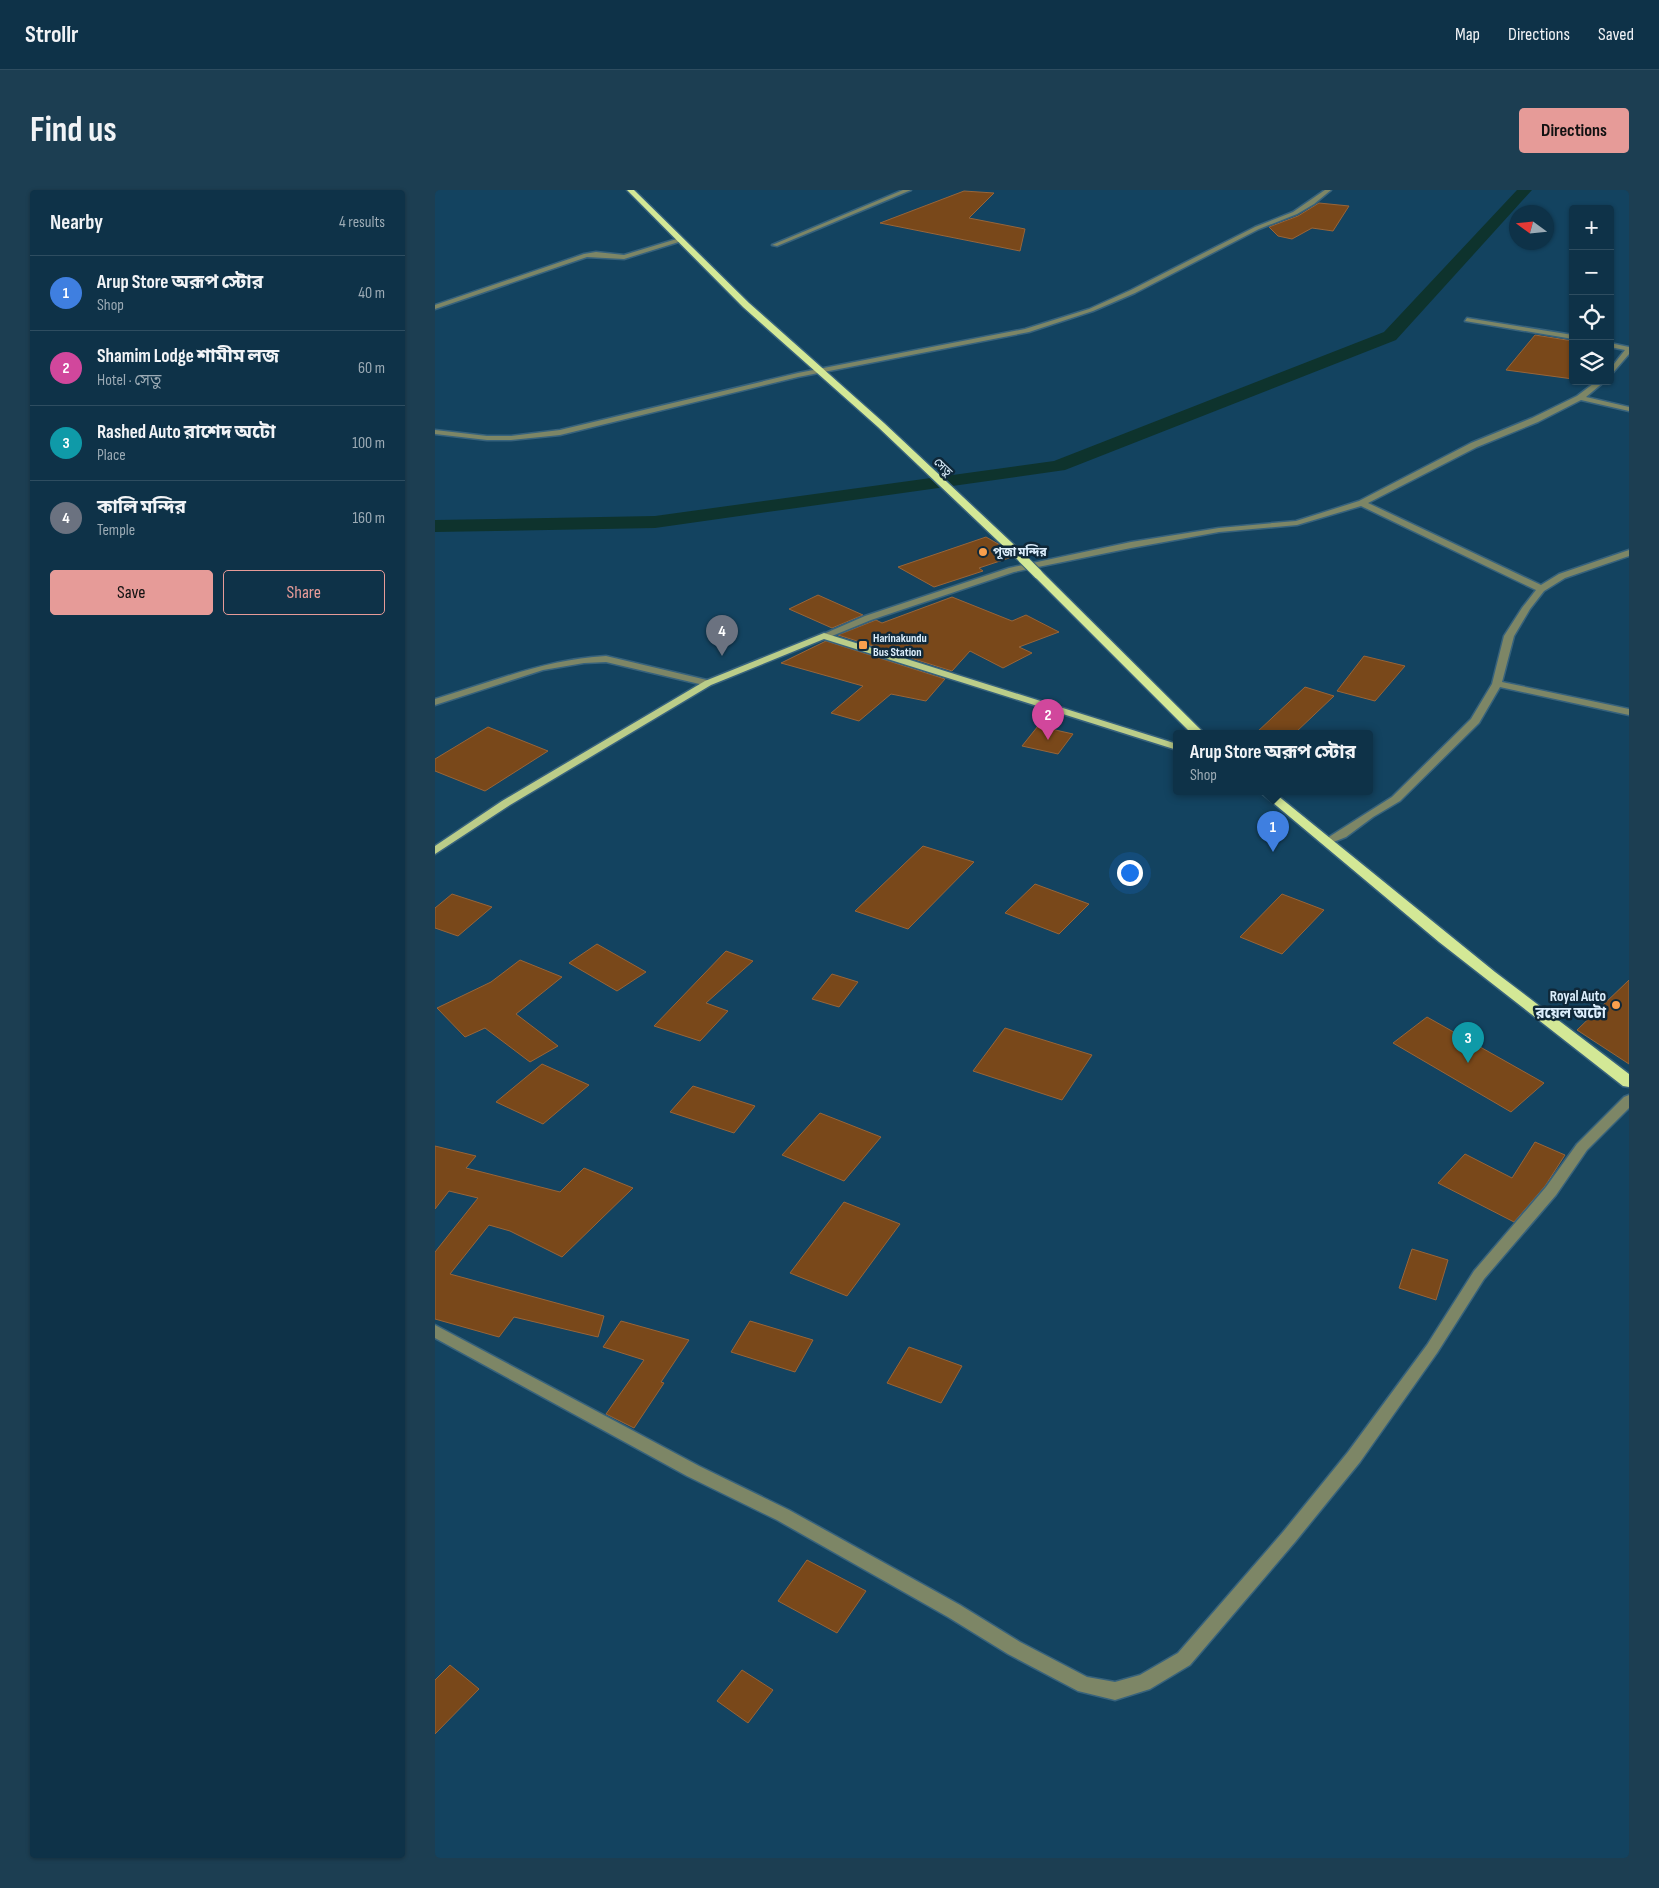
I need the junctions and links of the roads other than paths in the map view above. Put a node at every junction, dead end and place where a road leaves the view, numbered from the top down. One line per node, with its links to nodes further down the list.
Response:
1 (630, 190): 4 (highway, সেতু)
2 (908, 190): 5 (street)
3 (1328, 190): 12 (street)
4 (680, 240): 6 (street); 12 (highway, সেতু)
5 (775, 245)
6 (435, 307)
7 (1467, 320): 8 (street)
8 (1569, 336)
9 (1614, 346): 10 (street)
10 (1629, 350): 11 (street)
11 (1614, 369)
12 (821, 370): 16 (street); 25 (highway, সেতু, bridge)
13 (1597, 385): 14 (street)
14 (1580, 398): 15 (street); 17 (street)
15 (1629, 409)
16 (435, 432)
17 (1362, 503): 19 (street); 20 (street)
18 (1629, 553): 19 (street)
19 (1541, 589): 22 (street)
20 (824, 636): 21 (main road); 26 (main road)
21 (708, 683): 23 (street); 29 (main road)
22 (1497, 684): 24 (street); 28 (street)
23 (435, 702)
24 (1629, 712)
25 (1195, 730)
26 (1173, 747)
27 (1270, 795): 28 (highway)
28 (1326, 842): 30 (highway)
29 (435, 851)
30 (1629, 1082)
31 (1629, 1100): 32 (street)
32 (435, 1332)

